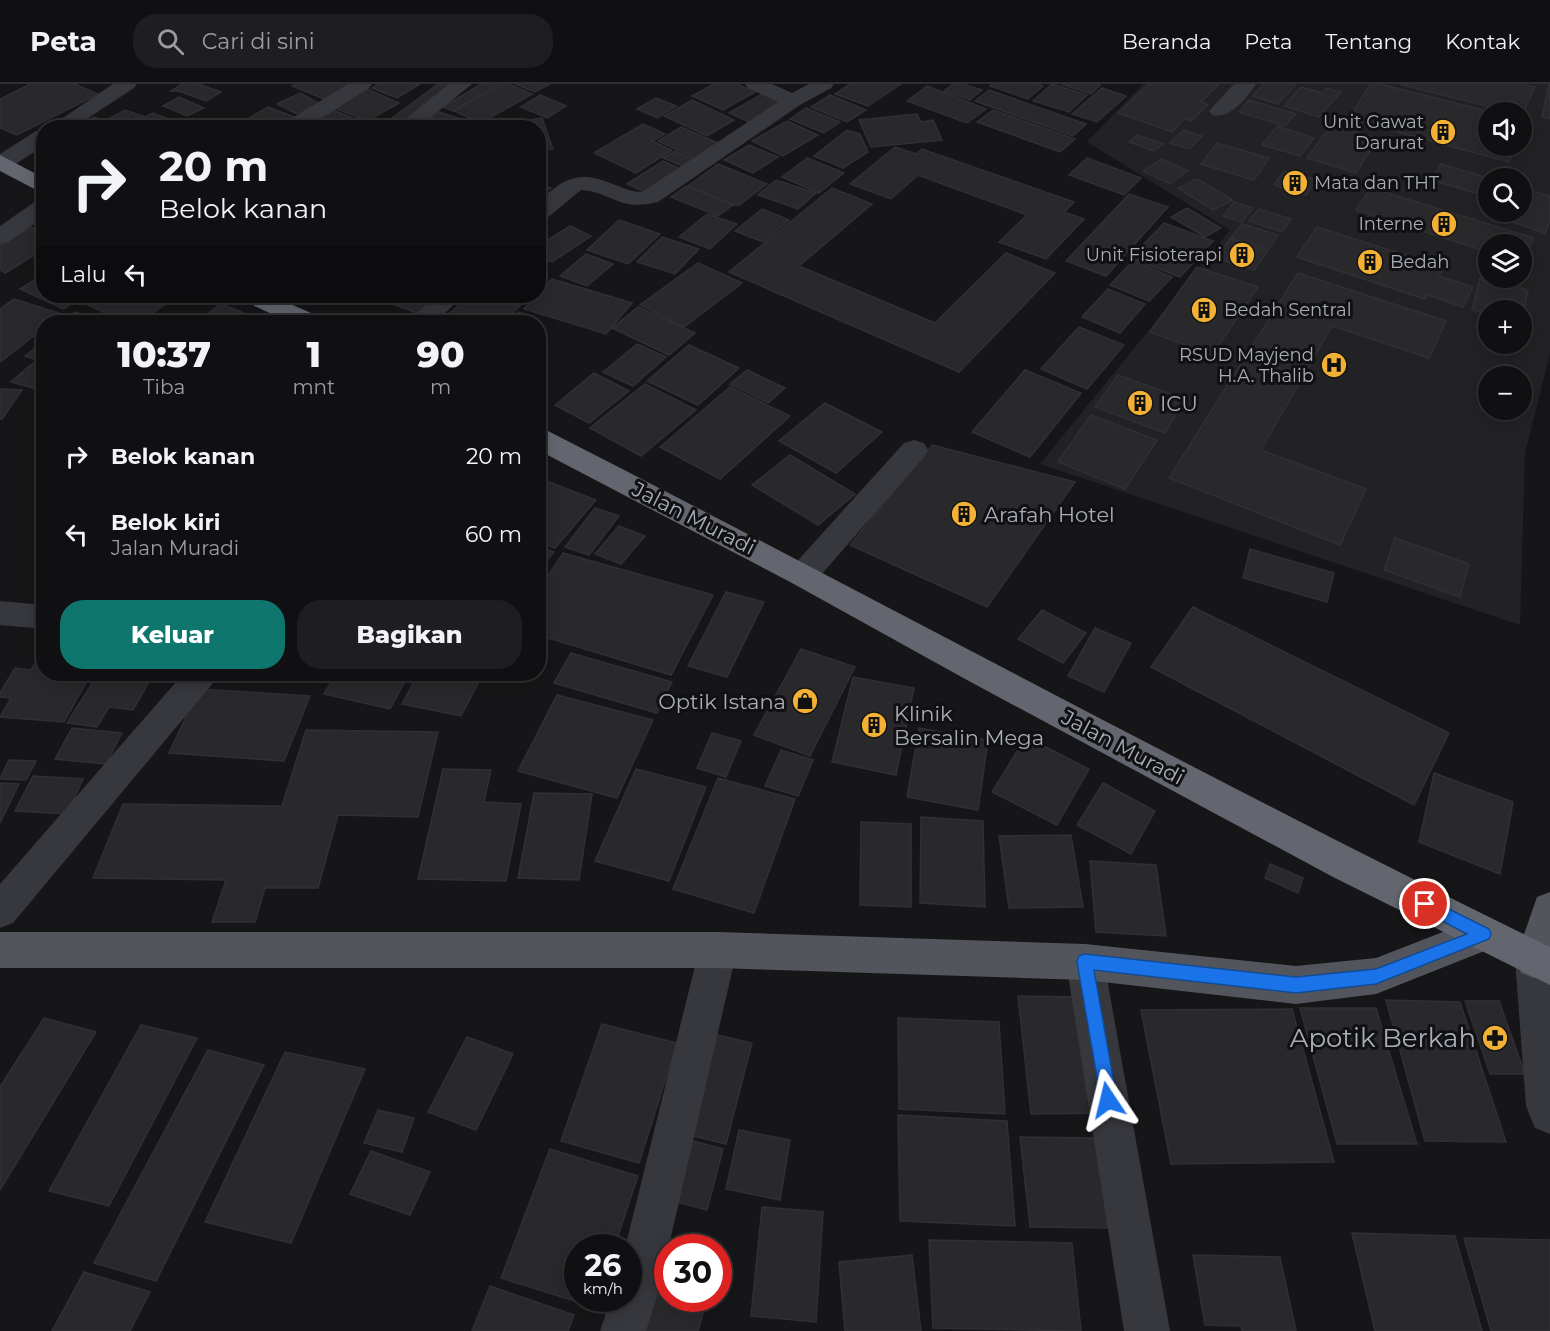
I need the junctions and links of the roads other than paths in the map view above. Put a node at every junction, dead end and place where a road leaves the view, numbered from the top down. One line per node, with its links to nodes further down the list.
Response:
1 (127, 84): 9 (street)
2 (362, 84): 10 (street)
3 (462, 84): 11 (street)
4 (755, 84): 7 (street)
5 (824, 84): 7 (street)
6 (1245, 84): 8 (street)
7 (793, 101): 15 (street)
8 (1219, 111)
9 (71, 120)
10 (303, 120)
11 (415, 120)
12 (36, 141): 13 (street)
13 (1, 163): 14 (highway)
14 (36, 183)
15 (546, 207)
16 (36, 212): 17 (street)
17 (0, 237)
18 (268, 303): 20 (highway)
19 (442, 303): 21 (street)
20 (294, 315)
21 (430, 315)
22 (546, 442): 24 (highway, Jalan Muradi)
23 (914, 450): 24 (street)
24 (803, 574): 30 (highway, Jalan Muradi)
25 (0, 613): 26 (street)
26 (36, 616)
27 (196, 681): 29 (street)
28 (1550, 909): 34 (main road)
29 (0, 911)
30 (1484, 934): 33 (main road); 34 (highway, Jalan Muradi)
31 (0, 950): 32 (main road)
32 (718, 950): 33 (main road); 36 (street)
33 (1085, 962): 37 (street)
34 (1542, 963): 35 (street)
35 (1550, 1113)
36 (623, 1331)
37 (1147, 1331)

